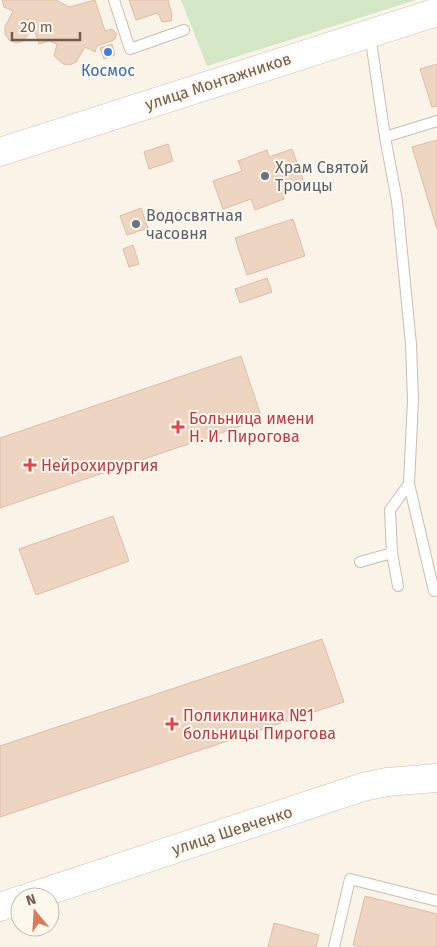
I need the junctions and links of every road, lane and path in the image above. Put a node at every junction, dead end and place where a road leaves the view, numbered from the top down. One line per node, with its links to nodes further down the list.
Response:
1 (114, 0): 3 (lane)
2 (437, 12): 4 (main road, улица Монтажников)
3 (184, 30)
4 (370, 33): 6 (lane); 7 (main road, улица Монтажников)
5 (437, 121): 6 (lane)
6 (385, 137): 8 (lane)
7 (0, 152)
8 (409, 484): 9 (lane); 12 (lane)
9 (392, 552): 10 (lane); 11 (lane)
10 (360, 562)
11 (398, 586)
12 (434, 591)
13 (437, 778): 14 (main road, улица Шевченко)
14 (60, 887)
15 (437, 901): 16 (lane)
16 (334, 947)

